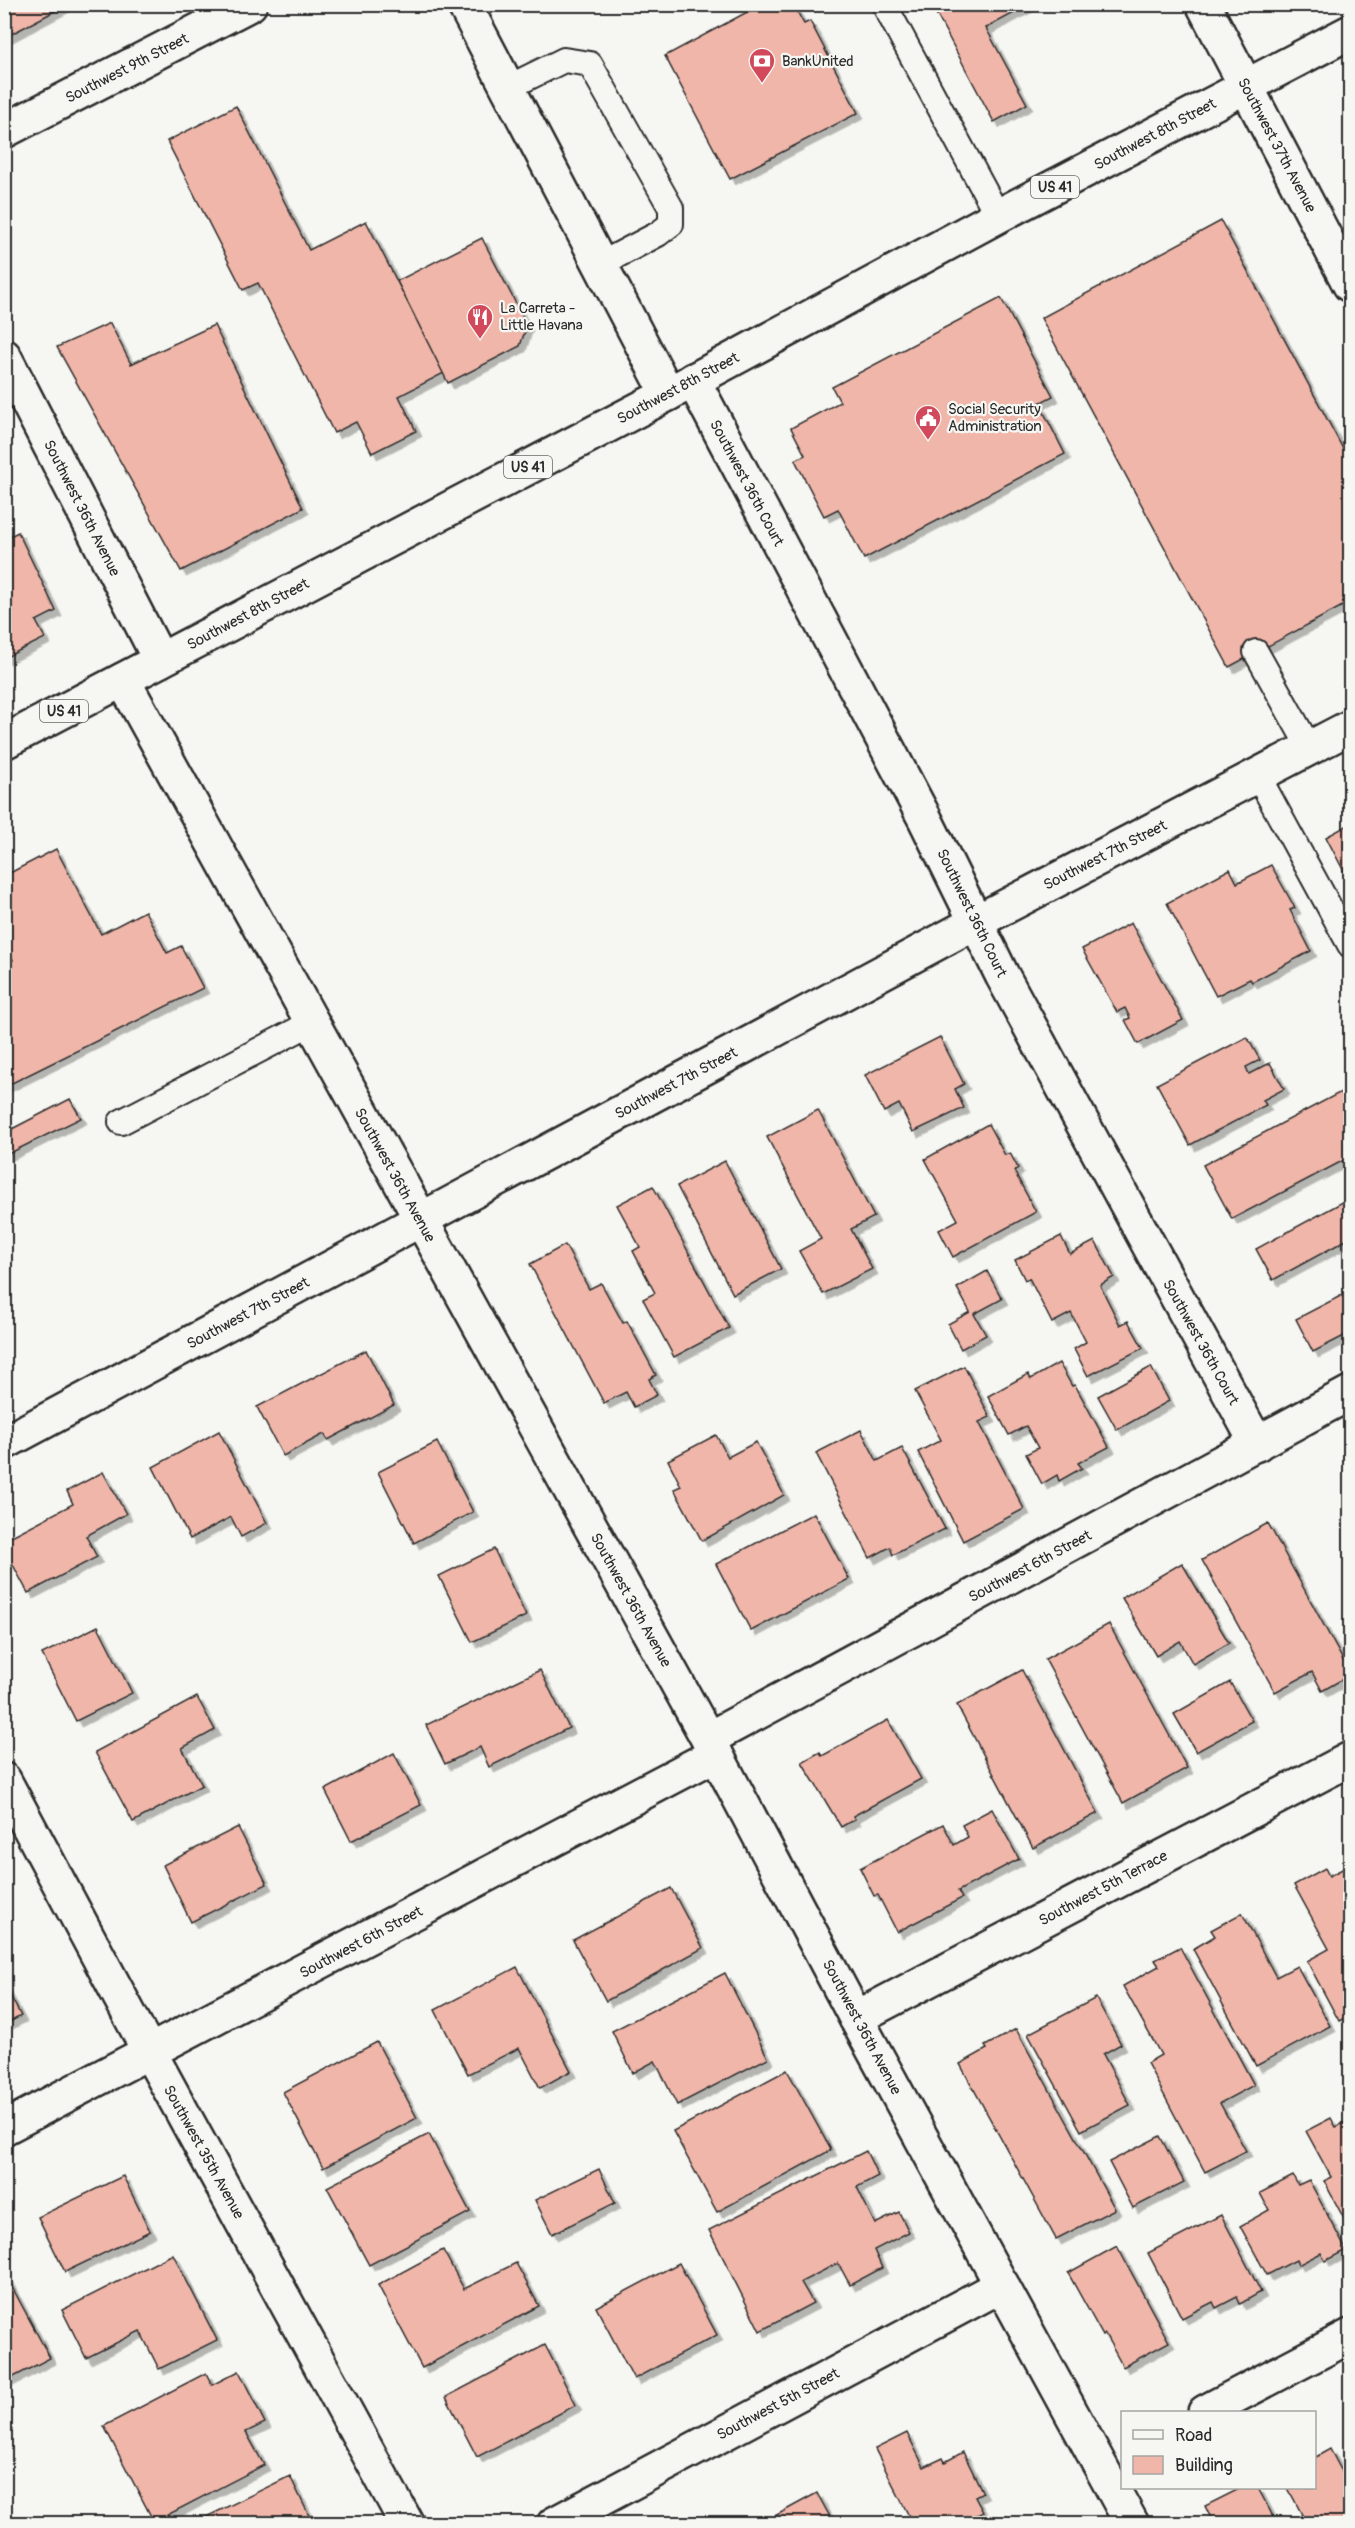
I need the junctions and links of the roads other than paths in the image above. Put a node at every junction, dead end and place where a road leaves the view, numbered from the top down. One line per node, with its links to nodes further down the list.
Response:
1 (250, 4): 8 (street, Southwest 9th Street)
2 (464, 4): 6 (street, Southwest 36th Court)
3 (884, 4): 9 (lane)
4 (1203, 4): 7 (street, Southwest 37th Avenue)
5 (1350, 32): 7 (street, Southwest 8th Street / US 41)
6 (507, 87): 10 (street, Southwest 36th Court); 10 (lane)
7 (1246, 87): 9 (street, Southwest 8th Street / US 41); 11 (street, Southwest 37th Avenue)
8 (4, 131)
9 (998, 216): 13 (street, Southwest 8th Street / US 41)
10 (599, 265): 13 (street, Southwest 36th Court)
11 (1350, 285)
12 (4, 356): 15 (street, Southwest 36th Avenue)
13 (680, 387): 15 (street, Southwest 8th Street / US 41); 21 (street, Southwest 36th Court)
14 (1256, 652): 19 (lane)
15 (160, 660): 16 (street, Southwest 8th Street / US 41)
16 (123, 680): 18 (street, Southwest 8th Street / US 41); 23 (street, Southwest 36th Avenue)
17 (1350, 727): 19 (street, Southwest 7th Street)
18 (4, 742)
19 (1310, 749): 20 (street, Southwest 7th Street)
20 (1258, 776): 21 (street, Southwest 7th Street); 22 (lane)
21 (976, 922): 25 (street, Southwest 7th Street); 28 (street, Southwest 36th Court)
22 (1350, 945)
23 (311, 1023): 24 (lane); 25 (street, Southwest 36th Avenue)
24 (121, 1122)
25 (421, 1220): 27 (street, Southwest 7th Street); 29 (street, Southwest 36th Avenue)
26 (1350, 1393): 28 (street, Southwest 6th Street)
27 (4, 1443)
28 (1257, 1444): 29 (street, Southwest 6th Street)
29 (712, 1746): 32 (street, Southwest 36th Avenue); 33 (street, Southwest 6th Street)
30 (1350, 1759): 32 (street, Southwest 5th Terrace)
31 (4, 1780): 33 (street, Southwest 35th Avenue)
32 (856, 2018): 35 (street, Southwest 36th Avenue)
33 (150, 2053): 34 (street, Southwest 6th Street); 39 (street, Southwest 35th Avenue)
34 (4, 2128)
35 (1002, 2285): 38 (street, Southwest 36th Avenue); 40 (street, Southwest 5th Street)
36 (1350, 2336): 37 (street)
37 (1207, 2411)
38 (1112, 2462): 41 (street, Southwest 36th Avenue)
39 (407, 2523)
40 (554, 2523)
41 (1132, 2523)

